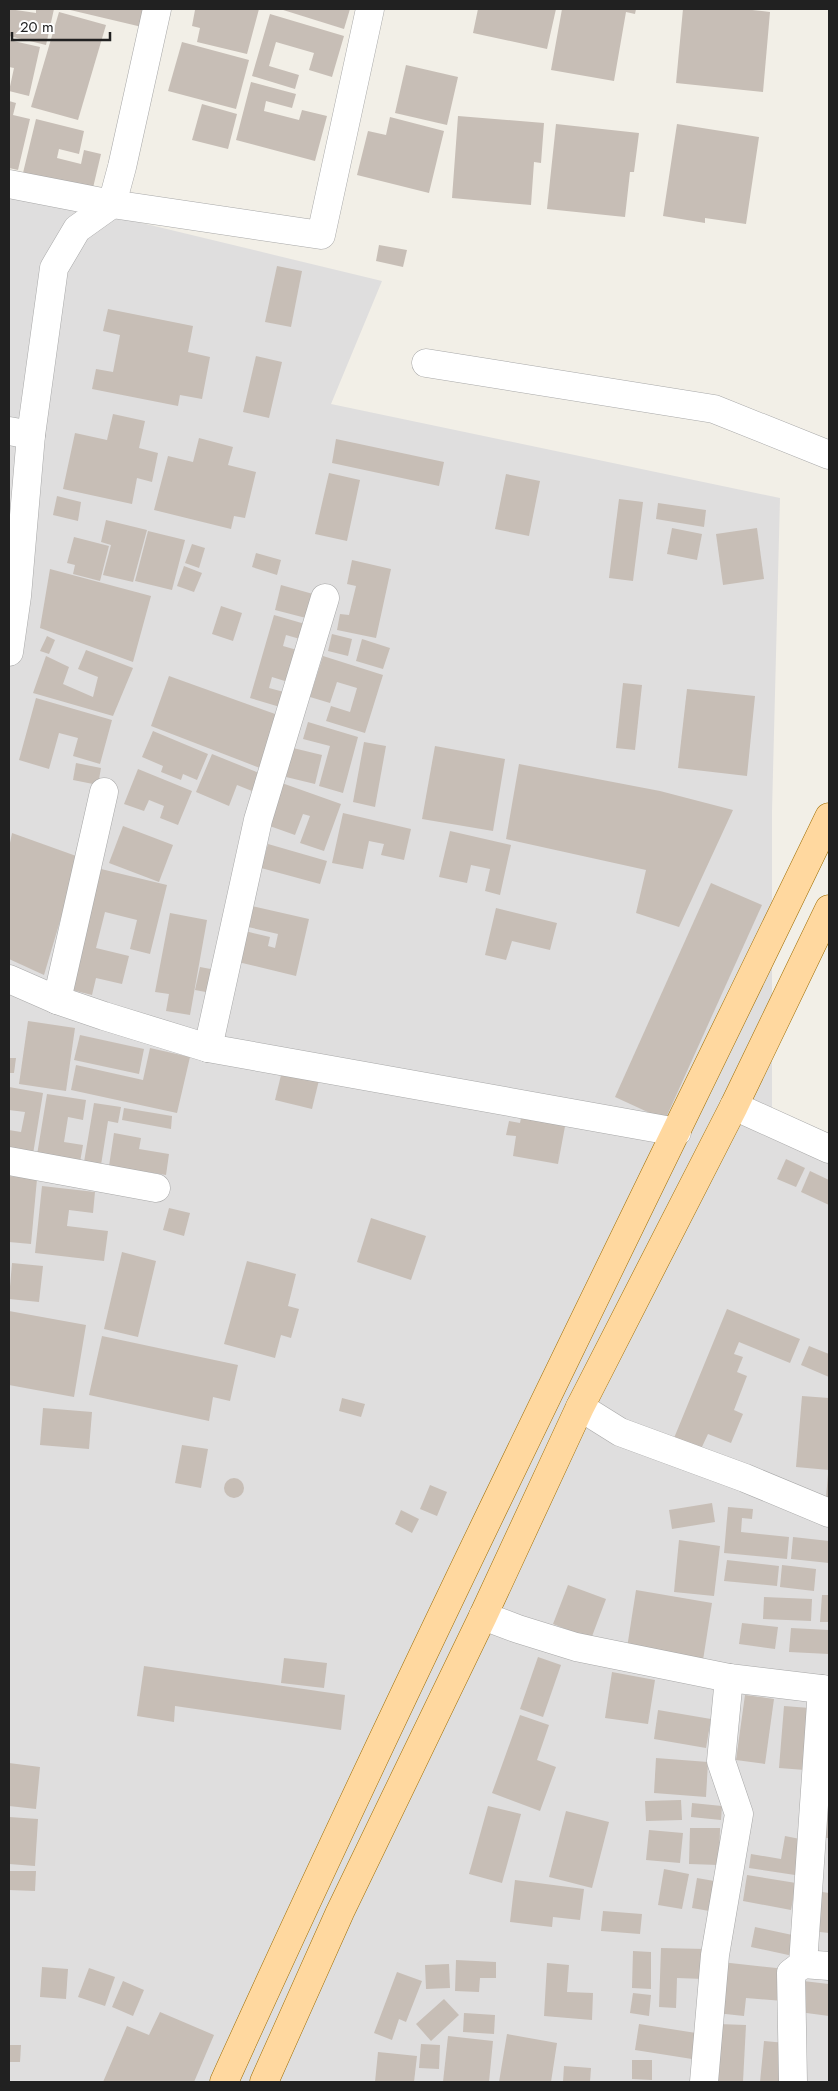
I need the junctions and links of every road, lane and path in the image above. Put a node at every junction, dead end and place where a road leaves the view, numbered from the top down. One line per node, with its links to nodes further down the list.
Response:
1 (157, 9): 4 (street)
2 (370, 9): 4 (street)
3 (9, 184): 4 (street)
4 (112, 204): 6 (street)
5 (426, 363): 7 (street)
6 (20, 433): 8 (street)
7 (828, 450)
8 (13, 595): 10 (street)
9 (325, 598): 16 (street)
10 (9, 652)
11 (104, 792): 15 (street)
12 (829, 817): 18 (main road)
13 (829, 909): 17 (main road)
14 (9, 979): 15 (street)
15 (57, 1000): 16 (street)
16 (208, 1048): 18 (street)
17 (734, 1106): 19 (street); 22 (main road)
18 (676, 1132): 28 (main road)
19 (829, 1149)
20 (9, 1161): 21 (street)
21 (156, 1188)
22 (580, 1407): 23 (street); 24 (main road)
23 (829, 1513)
24 (483, 1616): 25 (street); 29 (main road)
25 (729, 1678): 26 (street); 30 (street)
26 (826, 1689): 27 (street)
27 (816, 1965): 31 (street)
28 (224, 2082)
29 (264, 2082)
30 (704, 2082)
31 (793, 2082)

